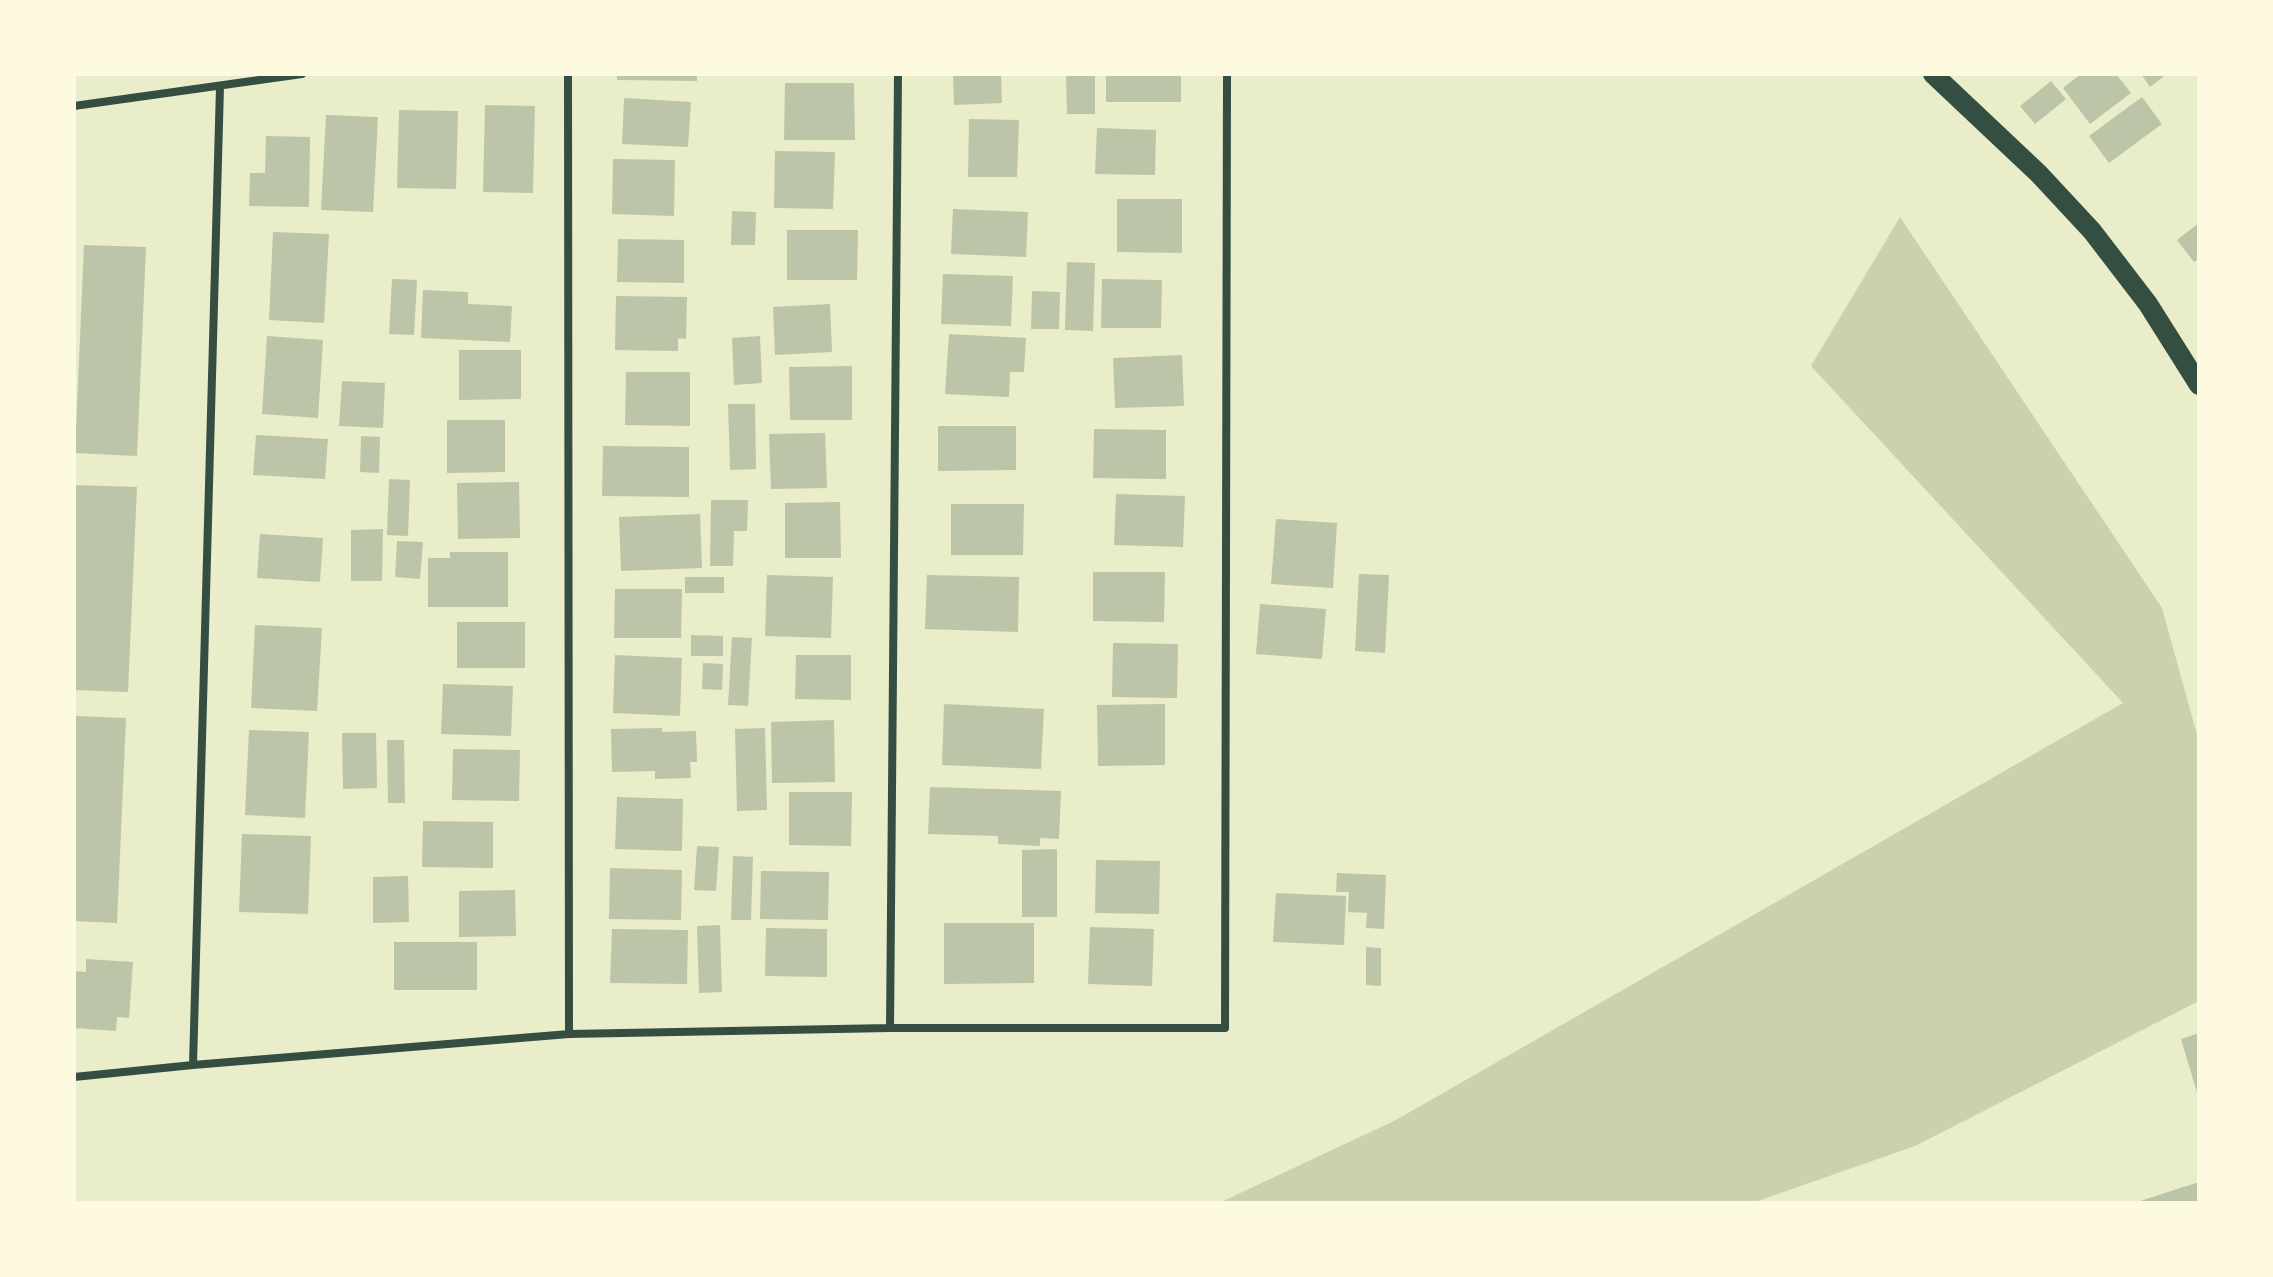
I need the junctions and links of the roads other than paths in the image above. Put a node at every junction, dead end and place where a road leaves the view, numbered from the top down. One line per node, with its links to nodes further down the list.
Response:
1 (302, 74): 6 (street)
2 (568, 74): 10 (street)
3 (898, 74): 9 (street)
4 (1227, 74): 9 (street)
5 (1933, 74): 8 (main road)
6 (220, 87): 7 (street); 11 (street)
7 (74, 106)
8 (2199, 385)
9 (890, 1028): 10 (street)
10 (569, 1034): 11 (street)
11 (193, 1065): 12 (street)
12 (74, 1077)

